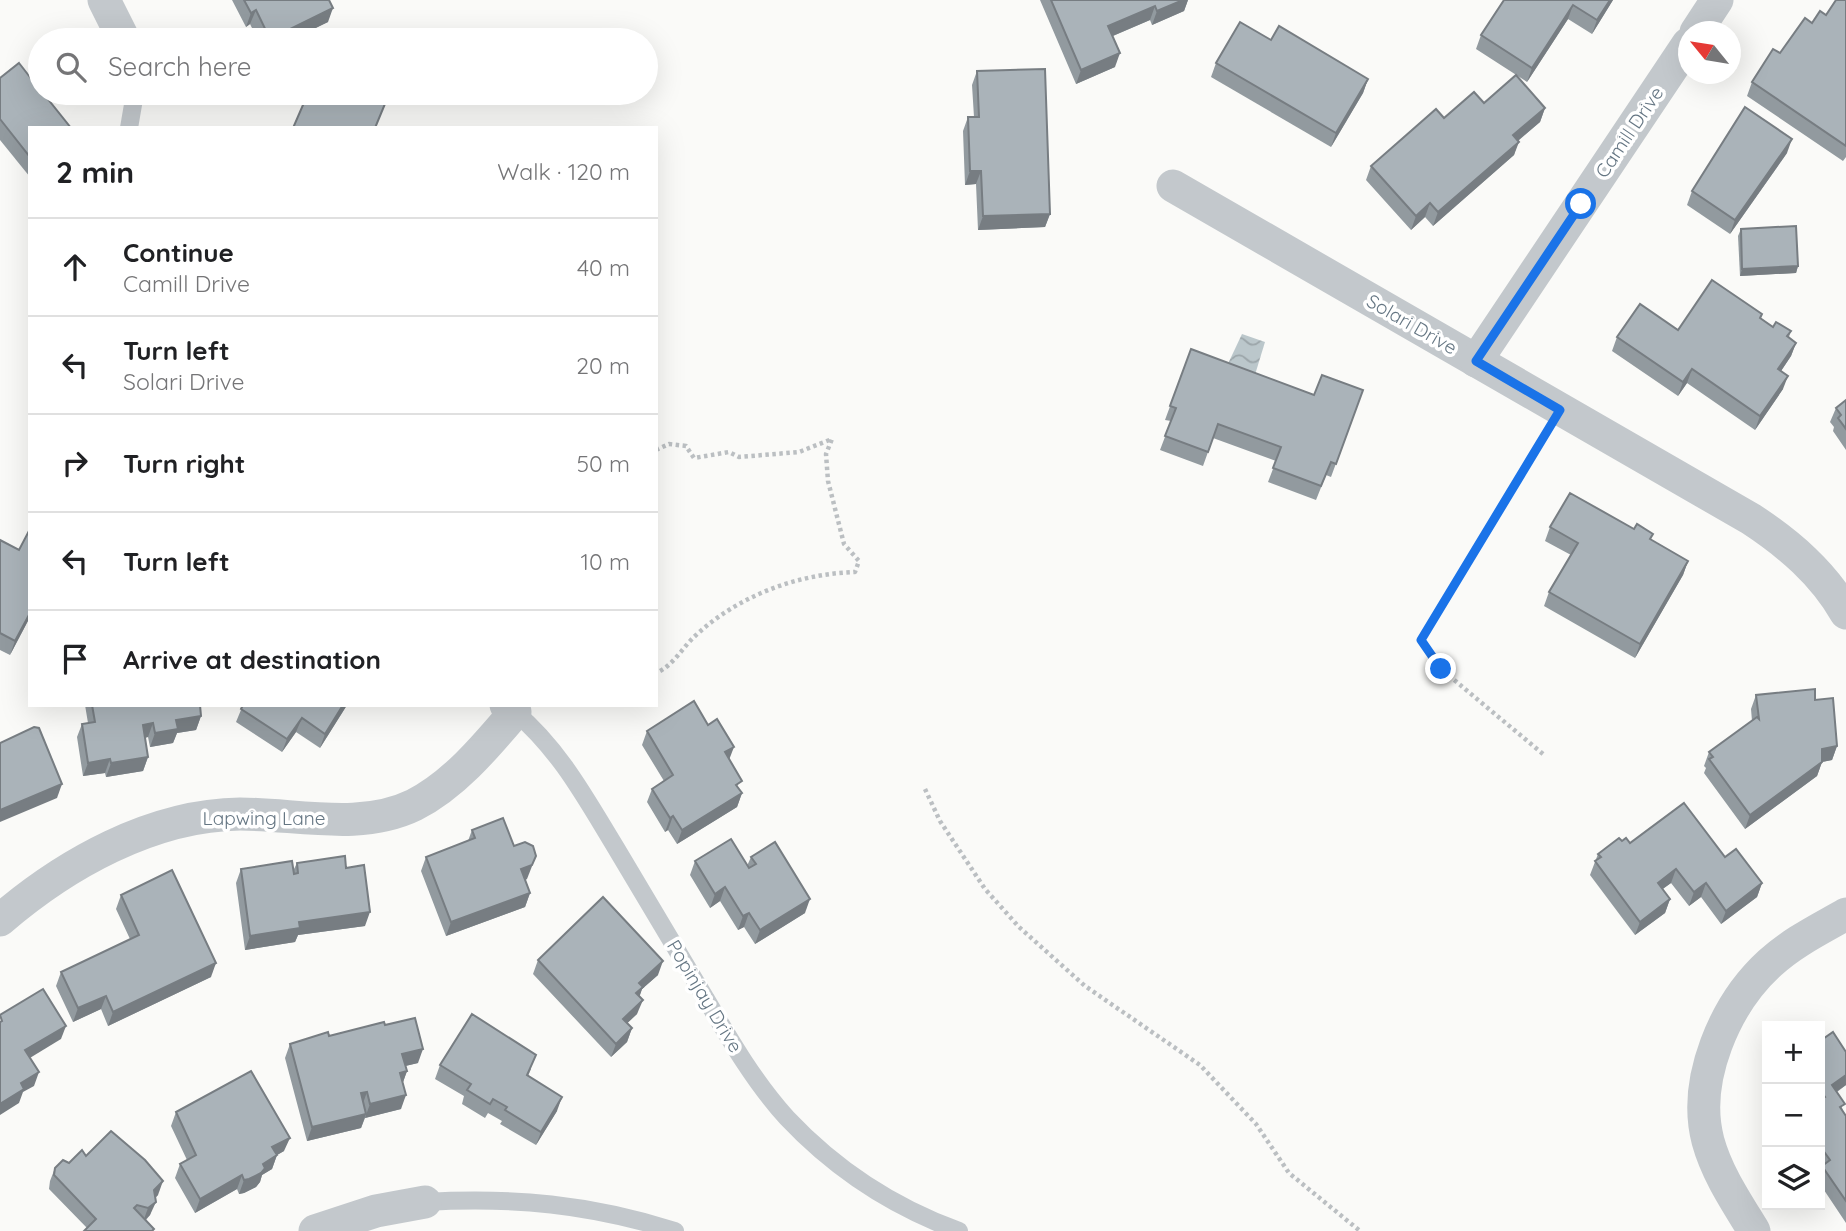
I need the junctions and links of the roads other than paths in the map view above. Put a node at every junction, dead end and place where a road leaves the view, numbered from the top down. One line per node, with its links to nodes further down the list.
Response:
1 (104, 0): 4 (street)
2 (1717, 0): 3 (street)
3 (1703, 21)
4 (118, 28)
5 (1678, 60): 9 (street, Camill Drive)
6 (133, 105): 7 (lane)
7 (129, 126)
8 (1173, 187): 9 (street, Solari Drive)
9 (1476, 361): 10 (street, Solari Drive)
10 (1846, 613)
11 (511, 709): 13 (street, Lapwing Lane); 17 (lane, Popinjay Drive)
12 (1846, 914): 18 (street)
13 (0, 920)
14 (425, 1202): 15 (street); 16 (lane)
15 (315, 1231)
16 (675, 1231)
17 (959, 1231)
18 (1755, 1231)

